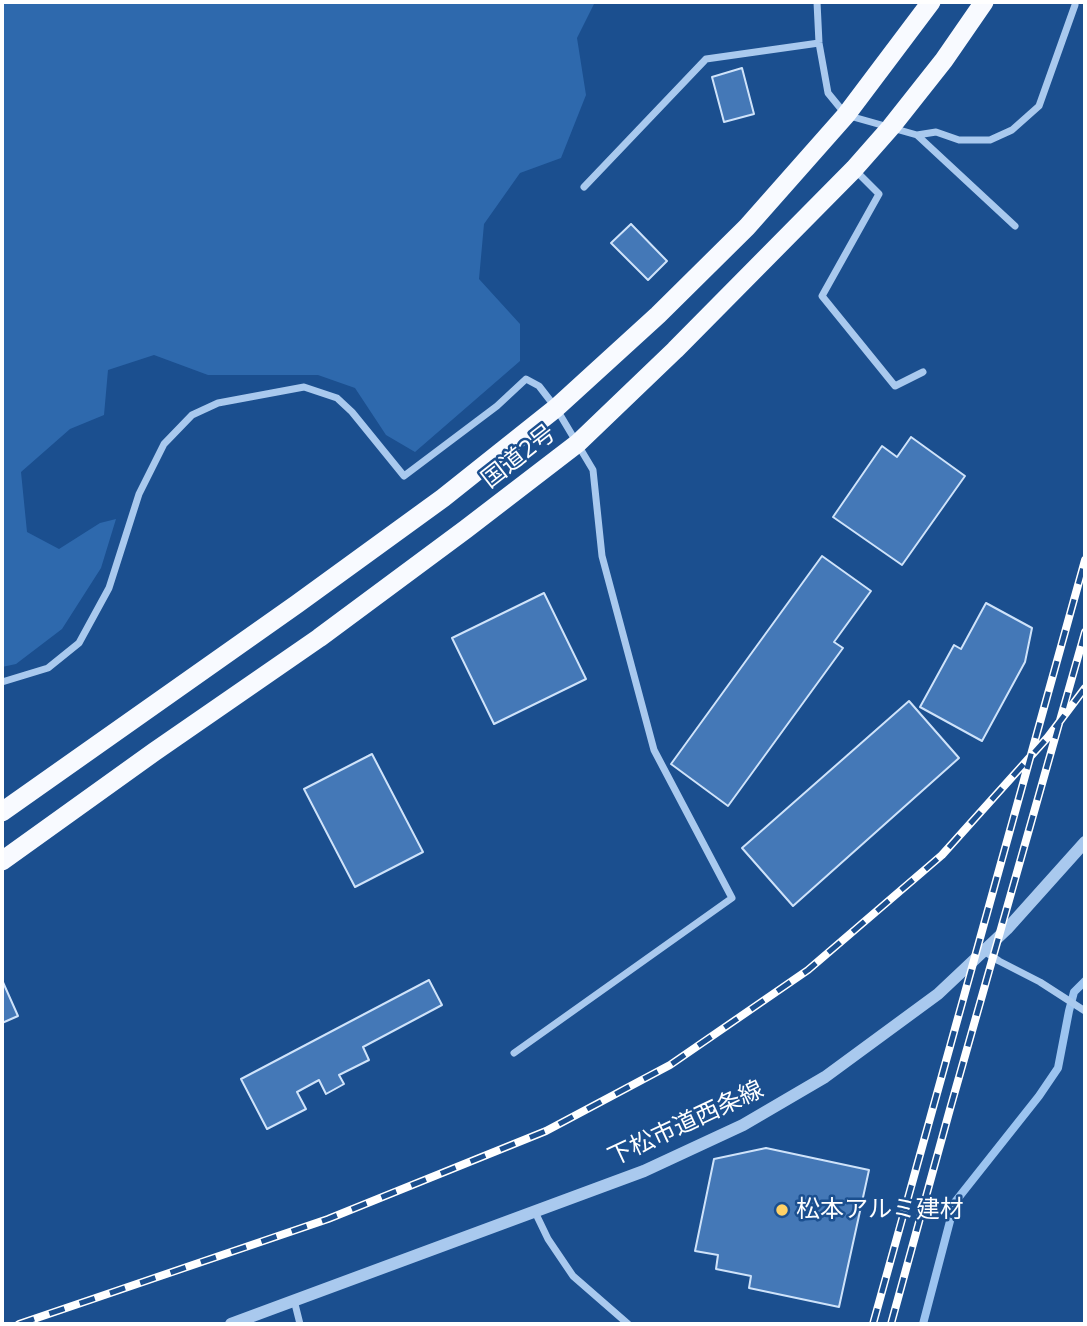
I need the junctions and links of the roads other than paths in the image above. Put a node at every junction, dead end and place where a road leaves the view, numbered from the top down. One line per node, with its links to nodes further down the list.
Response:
1 (817, 2): 5 (street)
2 (931, 2): 6 (highway, 国道2号)
3 (984, 2): 7 (highway, 国道2号)
4 (1075, 5): 8 (street)
5 (819, 43): 6 (street); 10 (street)
6 (846, 115): 7 (street); 13 (highway, 国道2号)
7 (891, 127): 8 (street); 9 (highway, 国道2号)
8 (917, 135): 11 (street)
9 (854, 169): 12 (street); 14 (highway, 国道2号)
10 (584, 187)
11 (1015, 226)
12 (923, 372)
13 (556, 408): 14 (street); 15 (street); 16 (highway, 国道2号)
14 (578, 443): 18 (highway, 国道2号); 21 (street)
15 (2, 682)
16 (2, 812)
17 (1085, 842): 19 (street, 下松市道西条線)
18 (2, 861)
19 (984, 951): 20 (street); 22 (street, 下松市道西条線)
20 (1085, 1011)
21 (514, 1053)
22 (535, 1212): 23 (street, 下松市道西条線); 26 (street)
23 (294, 1300): 24 (street, 下松市道西条線); 25 (street)
24 (231, 1324)
25 (300, 1324)
26 (628, 1324)

